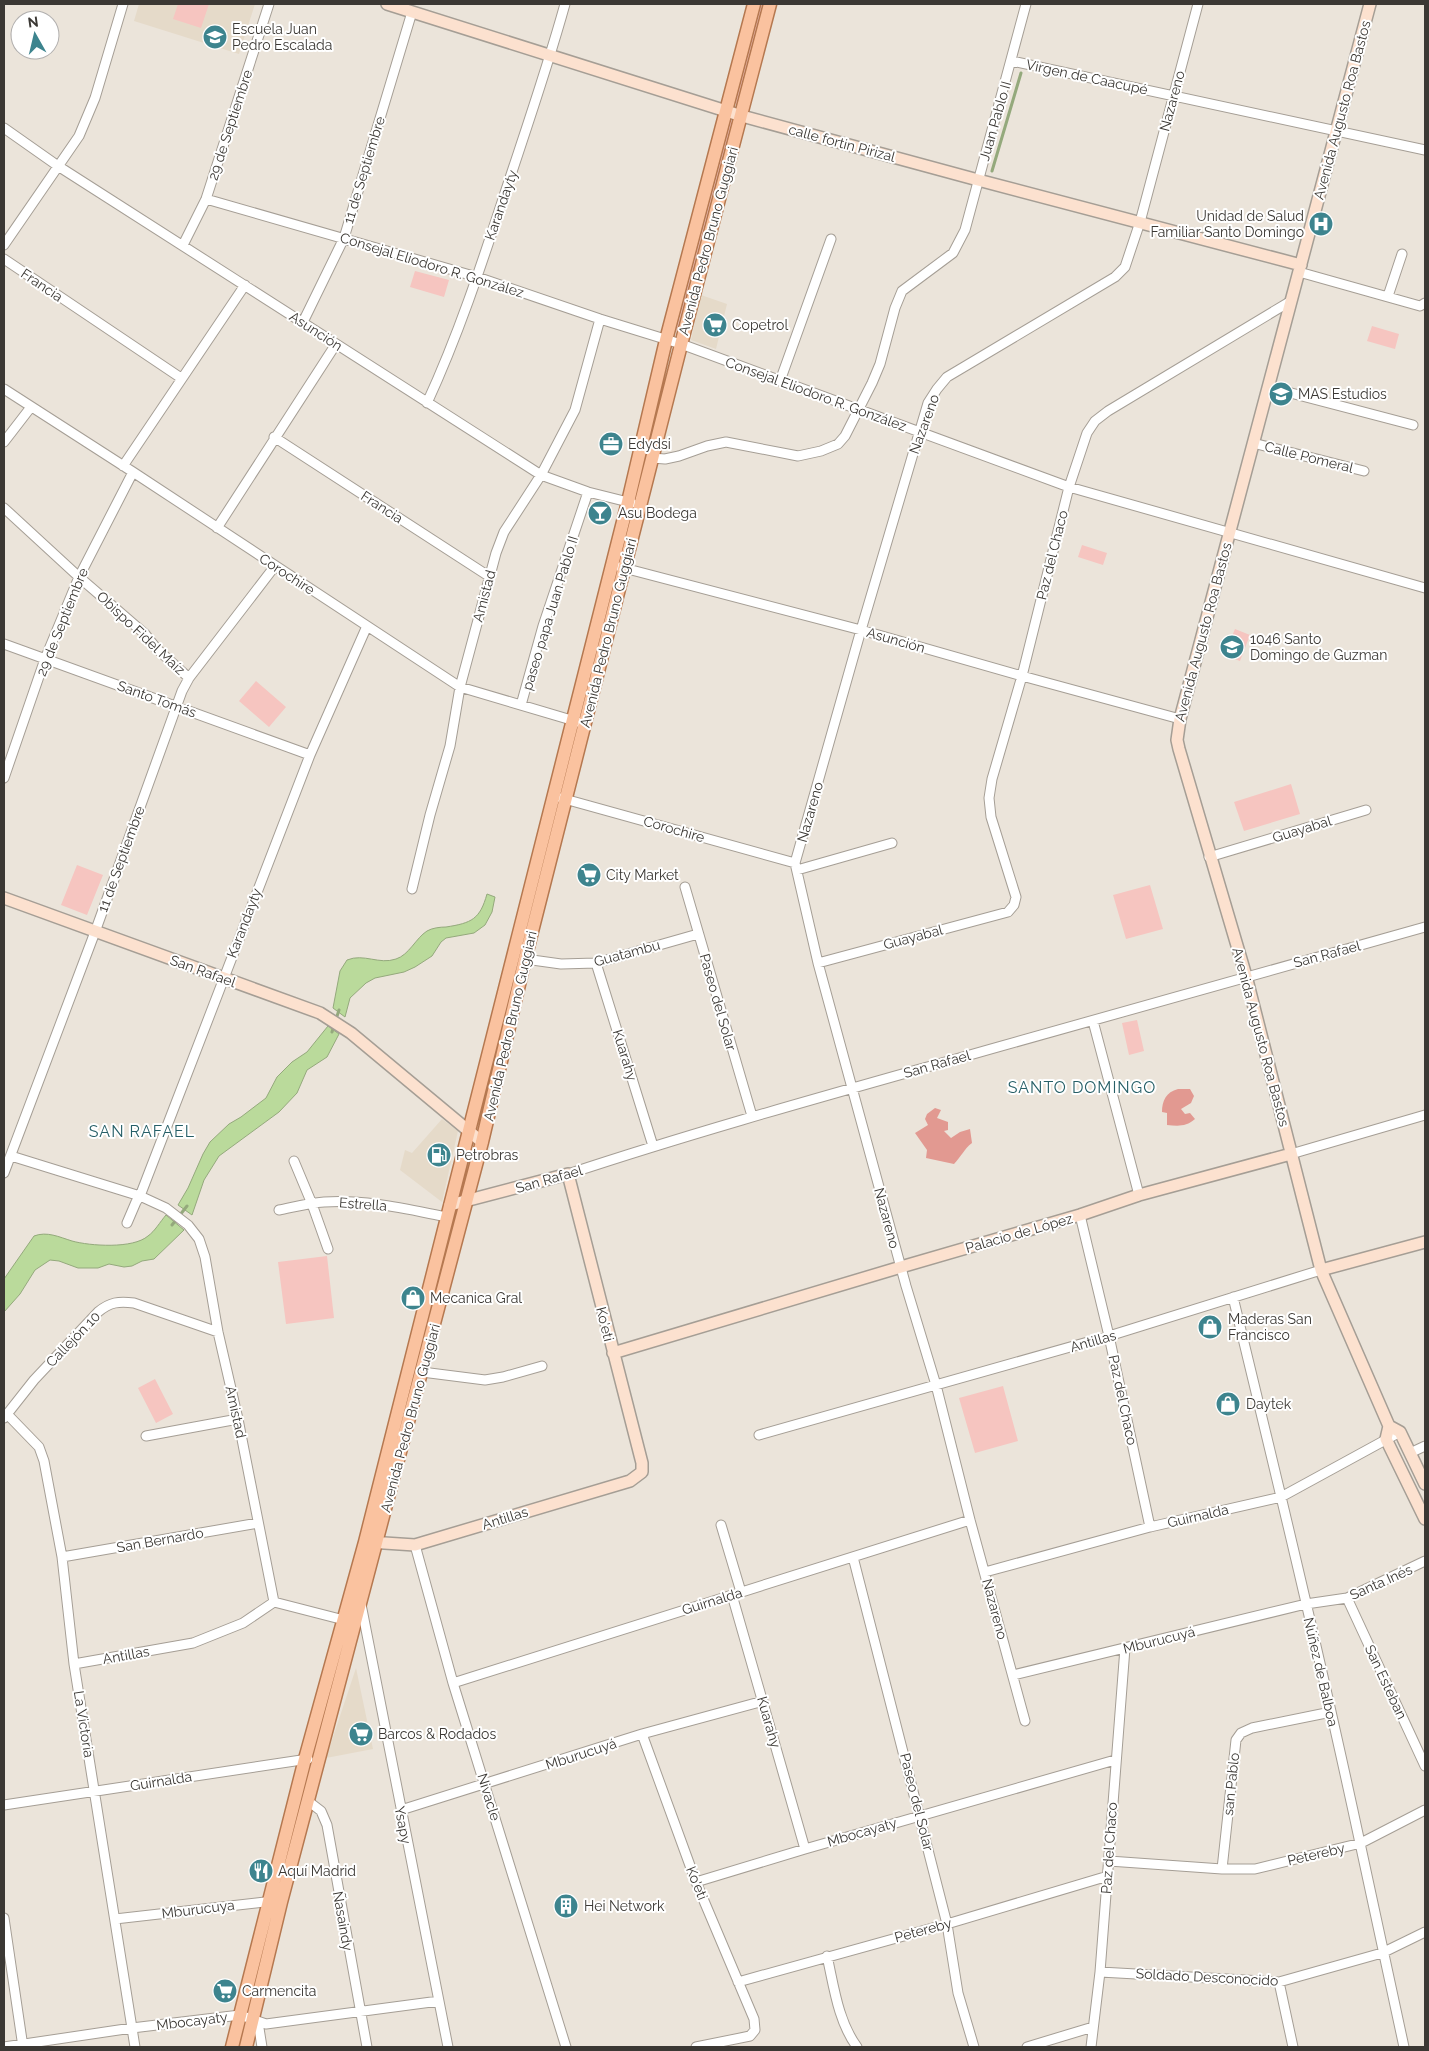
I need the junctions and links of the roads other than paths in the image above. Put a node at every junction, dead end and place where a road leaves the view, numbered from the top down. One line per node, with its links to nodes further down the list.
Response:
1 (123, 4): 19 (street)
2 (269, 4): 21 (street, 29 de Septiembre)
3 (387, 4): 10 (street, calle fortin Pirizal)
4 (566, 4): 11 (street, Karandayty)
5 (754, 4): 14 (main road, Avenida Pedro Bruno Guggiari)
6 (770, 4): 15 (main road, Avenida Pedro Bruno Guggiari)
7 (1026, 4): 12 (street, Juan Pablo II)
8 (1198, 4): 13 (street, Nazareno)
9 (1370, 4): 17 (street, Avenida Augusto Roa Bastos)
10 (412, 12): 11 (street, calle fortin Pirizal); 23 (street, 11 de Septiembre)
11 (551, 57): 14 (street, calle fortin Pirizal); 30 (street, Karandayty)
12 (1012, 60): 13 (street, Virgen de Caacupé); 20 (street, Juan Pablo II)
13 (1174, 96): 17 (street, Virgen de Caacupé); 22 (street, Nazareno)
14 (726, 110): 15 (street, calle fortin Pirizal); 37 (main road, Avenida Pedro Bruno Guggiari)
15 (742, 116): 20 (street, calle fortin Pirizal); 39 (main road, Avenida Pedro Bruno Guggiari)
16 (4, 128): 19 (street, Asunción)
17 (1336, 132): 18 (street, Virgen de Caacupé); 29 (street, Avenida Augusto Roa Bastos)
18 (1425, 150)
19 (58, 166): 25 (street, Asunción); 26 (street)
20 (978, 180): 22 (street, calle fortin Pirizal); 46 (street, Juan Pablo II)
21 (206, 199): 23 (street, Consejal Eliodoro R. González); 25 (street, 29 de Septiembre)
22 (1140, 222): 29 (street, calle fortin Pirizal); 48 (street, Nazareno)
23 (344, 238): 30 (street, Consejal Eliodoro R. González); 36 (street, 11 de Septiembre)
24 (831, 239): 41 (street)
25 (183, 244): 31 (street, Asunción)
26 (4, 245)
27 (1402, 254): 32 (street)
28 (4, 259): 40 (street, Francia)
29 (1300, 268): 32 (street, calle fortin Pirizal); 33 (street, Avenida Augusto Roa Bastos)
30 (477, 277): 35 (street, Consejal Eliodoro R. González); 44 (street, Karandayty)
31 (245, 284): 36 (street, Asunción); 40 (street)
32 (1388, 296): 34 (street, calle fortin Pirizal)
33 (1291, 301): 42 (street, Avenida Augusto Roa Bastos); 57 (street, Paz del Chaco)
34 (1425, 304)
35 (600, 319): 37 (street, Consejal Eliodoro R. González); 56 (street, Amistad)
36 (303, 322): 38 (street, Asunción)
37 (666, 340): 39 (street, Consejal Eliodoro R. González); 59 (main road, Avenida Pedro Bruno Guggiari)
38 (336, 344): 44 (street, Asunción); 49 (street)
39 (681, 344): 41 (street, Consejal Eliodoro R. González); 52 (main road, Avenida Pedro Bruno Guggiari)
40 (181, 378): 53 (street)
41 (780, 381): 46 (street, Consejal Eliodoro R. González)
42 (1268, 387): 47 (street); 51 (street, Avenida Augusto Roa Bastos)
43 (4, 389): 45 (street, Corochire)
44 (427, 403): 56 (street, Asunción)
45 (31, 407): 50 (street); 53 (street, Corochire)
46 (859, 410): 48 (street, Consejal Eliodoro R. González); 52 (street, Juan Pablo II)
47 (1413, 425)
48 (919, 432): 57 (street, Consejal Eliodoro R. González); 69 (street, Nazareno)
49 (274, 437): 61 (street); 66 (street, Francia)
50 (4, 442)
51 (1253, 443): 54 (street, Calle Pomeral); 62 (street, Avenida Augusto Roa Bastos)
52 (652, 458): 59 (main road, Avenida Pedro Bruno Guggiari)
53 (123, 466): 55 (street, Corochire)
54 (1364, 471)
55 (133, 472): 61 (street, Corochire); 65 (street, 29 de Septiembre)
56 (541, 475): 58 (street, Asunción); 66 (street, Amistad)
57 (1069, 487): 62 (street, Consejal Eliodoro R. González); 72 (street, Paz del Chaco)
58 (588, 492): 59 (street, Asunción); 75 (street, paseo papa Juan Pablo II)
59 (634, 504): 64 (main road, Avenida Pedro Bruno Guggiari)
60 (4, 508): 65 (street, Obispo Fidel Maíz)
61 (217, 528): 63 (street, Corochire)
62 (1230, 533): 67 (street, Consejal Eliodoro R. González); 77 (street, Avenida Augusto Roa Bastos)
63 (275, 566): 68 (street, Corochire); 73 (street, 11 de Septiembre)
64 (618, 567): 69 (street, Asunción); 78 (main road, Avenida Pedro Bruno Guggiari)
65 (79, 577): 71 (street, 29 de Septiembre); 73 (street, Obispo Fidel Maíz)
66 (490, 577): 74 (street, Amistad)
67 (1425, 588)
68 (367, 626): 74 (street, Corochire); 79 (street, Karandayty)
69 (861, 630): 72 (street, Asunción); 85 (street, Nazareno)
70 (4, 644): 71 (street, Santo Tomás)
71 (45, 659): 76 (street, Santo Tomás); 80 (street, 29 de Septiembre)
72 (1022, 676): 77 (street, Asunción); 89 (street, Paz del Chaco)
73 (189, 678): 76 (street, 11 de Septiembre)
74 (460, 687): 75 (street, Corochire); 87 (street, Amistad)
75 (521, 705): 78 (street, Corochire)
76 (176, 706): 79 (street, Santo Tomás); 91 (street, 11 de Septiembre)
77 (1180, 719): 84 (street, Avenida Augusto Roa Bastos)
78 (579, 722): 81 (main road, Avenida Pedro Bruno Guggiari)
79 (310, 755): 97 (street, Karandayty)
80 (4, 778)
81 (560, 797): 85 (street, Corochire); 93 (main road, Avenida Pedro Bruno Guggiari); 102 (main road, Avenida Pedro Bruno Guggiari)
82 (1366, 810): 84 (street, Guayabal)
83 (892, 843): 85 (street)
84 (1210, 857): 96 (street, Avenida Augusto Roa Bastos)
85 (796, 867): 95 (street, Nazareno)
86 (685, 887): 92 (street, Paseo del Solar)
87 (412, 889)
88 (4, 898): 91 (street, San Rafael)
89 (1008, 912): 95 (street, Guayabal)
90 (1425, 928): 96 (street, San Rafael)
91 (95, 932): 97 (street, San Rafael); 106 (street, 11 de Septiembre)
92 (698, 934): 94 (street, Guatambu); 101 (street, Paseo del Solar)
93 (525, 959): 94 (street, Guatambu); 103 (main road, Avenida Pedro Bruno Guggiari)
94 (596, 963): 104 (street, Kuarahy)
95 (818, 963): 99 (street, Nazareno)
96 (1246, 976): 98 (street, San Rafael); 105 (street, Avenida Augusto Roa Bastos)
97 (224, 978): 102 (street, San Rafael); 111 (street, Karandayty)
98 (1092, 1021): 99 (street, San Rafael); 110 (street)
99 (852, 1088): 101 (street, San Rafael); 120 (street, Nazareno)
100 (1425, 1115): 105 (street, Palacio de López)
101 (752, 1116): 104 (street, San Rafael)
102 (469, 1132): 103 (street, San Rafael); 115 (main road, Avenida Pedro Bruno Guggiari)
103 (482, 1142): 112 (main road, Avenida Pedro Bruno Guggiari)
104 (653, 1146): 109 (street, San Rafael)
105 (1291, 1154): 110 (street, Palacio de López); 121 (street, Avenida Augusto Roa Bastos)
106 (10, 1156): 108 (street, 11 de Septiembre); 111 (street)
107 (294, 1161): 113 (street)
108 (4, 1173)
109 (568, 1174): 112 (street, San Rafael); 125 (street, Ko'eti)
110 (1139, 1195): 116 (street, Palacio de López)
111 (140, 1196): 117 (street, Karandayty); 123 (street, Amistad)
112 (466, 1201): 115 (street, San Rafael); 127 (main road, Avenida Pedro Bruno Guggiari)
113 (312, 1204): 114 (street, Estrella); 115 (street, Estrella); 119 (street)
114 (278, 1210)
115 (449, 1211): 146 (main road, Avenida Pedro Bruno Guggiari)
116 (1080, 1215): 120 (street, Palacio de López); 124 (street, Paz del Chaco)
117 (127, 1223)
118 (1425, 1242): 121 (street, Antillas)
119 (328, 1249)
120 (901, 1267): 125 (street, Palacio de López); 128 (street, Nazareno)
121 (1321, 1270): 122 (street, Antillas); 131 (street, Avenida Augusto Roa Bastos)
122 (1233, 1297): 124 (street, Antillas); 140 (street, Núñez de Balboa)
123 (218, 1332): 129 (street, Callejón 10); 130 (street, Amistad)
124 (1109, 1336): 128 (street, Antillas); 145 (street, Paz del Chaco)
125 (613, 1353): 138 (street, Ko'eti)
126 (542, 1366): 127 (street)
127 (422, 1372): 146 (main road, Avenida Pedro Bruno Guggiari)
128 (936, 1384): 133 (street, Antillas); 142 (street, Nazareno)
129 (6, 1416): 148 (street, La Victoria)
130 (238, 1418): 134 (street); 143 (street, Amistad)
131 (1390, 1426): 132 (street); 135 (street)
132 (1400, 1432): 135 (street, Guirnalda); 137 (street)
133 (759, 1435)
134 (146, 1436)
135 (1386, 1438): 140 (street, Guirnalda); 141 (street)
136 (1425, 1446): 137 (street)
137 (1410, 1453): 139 (street)
138 (642, 1472): 147 (street, Antillas)
139 (1425, 1484)
140 (1282, 1497): 145 (street, Guirnalda); 156 (street, Núñez de Balboa)
141 (1425, 1519)
142 (970, 1520): 149 (street, Guirnalda); 151 (street, Nazareno)
143 (258, 1523): 148 (street, San Bernardo); 154 (street, Amistad)
144 (722, 1525): 152 (street, Kuarahy)
145 (1150, 1527): 151 (street, Guirnalda)
146 (371, 1542): 147 (street, Antillas); 155 (main road, Avenida Pedro Bruno Guggiari); 157 (main road, Avenida Pedro Bruno Guggiari)
147 (414, 1545): 161 (street, Nivacle)
148 (62, 1557): 159 (street, La Victoria)
149 (853, 1557): 152 (street, Guirnalda); 176 (street, Paseo del Solar)
150 (1425, 1562): 153 (street, Santa Inés)
151 (985, 1572): 160 (street, Nazareno)
152 (736, 1594): 161 (street, Guirnalda); 162 (street, Kuarahy)
153 (1347, 1598): 156 (street, Santa Inés); 169 (street, San Esteban)
154 (274, 1602): 157 (street); 159 (street, Antillas)
155 (361, 1602): 166 (main road, Avenida Pedro Bruno Guggiari); 174 (street, Ysapy)
156 (1306, 1604): 158 (street, Mburucuyá); 163 (street, Núñez de Balboa)
157 (344, 1620): 167 (main road, Avenida Pedro Bruno Guggiari)
158 (1125, 1648): 160 (street, Mburucuyá); 168 (street, Paz del Chaco)
159 (74, 1664): 171 (street, La Victoria)
160 (1013, 1675): 164 (street, Nazareno)
161 (453, 1683): 170 (street, Nivacle)
162 (763, 1701): 165 (street, Mburucuyá); 178 (street, Kuarahy)
163 (1330, 1712): 177 (street, Núñez de Balboa); 180 (street, san Pablo)
164 (1025, 1721)
165 (642, 1734): 170 (street, Mburucuyá); 182 (street, Ko'eti)
166 (319, 1759): 167 (street, Guirnalda); 172 (main road, Avenida Pedro Bruno Guggiari)
167 (305, 1760): 171 (street, Guirnalda); 183 (main road, Avenida Pedro Bruno Guggiari)
168 (1115, 1760): 176 (street, Mbocayaty); 179 (street, Paz del Chaco)
169 (1425, 1766)
170 (485, 1784): 174 (street, Mburucuyá); 207 (street, Nivacle)
171 (94, 1791): 173 (street, Guirnalda); 184 (street, La Victoria)
172 (308, 1801): 183 (main road, Avenida Pedro Bruno Guggiari); 194 (street, Ñasaindy)
173 (4, 1805)
174 (400, 1810): 193 (street, Ysapy)
175 (1425, 1810): 177 (street, Petereby)
176 (920, 1816): 178 (street, Mbocayaty); 186 (street, Paseo del Solar)
177 (1360, 1843): 180 (street, Petereby); 188 (street, Núñez de Balboa)
178 (805, 1849): 182 (street, Mbocayaty)
179 (1109, 1861): 180 (street, Petereby); 181 (street, Paz del Chaco)
180 (1222, 1869)
181 (1108, 1876): 186 (street, Petereby); 190 (street, Paz del Chaco)
182 (696, 1882): 191 (street, Ko'eti)
183 (275, 1901): 184 (street, Mburucuya); 195 (main road, Avenida Pedro Bruno Guggiari); 196 (main road, Avenida Pedro Bruno Guggiari)
184 (115, 1919): 197 (street, La Victoria)
185 (4, 1920): 199 (street)
186 (947, 1924): 189 (street, Petereby); 210 (street, Paseo del Solar)
187 (1425, 1932): 188 (street, Soldado Desconocido)
188 (1382, 1952): 192 (street, Soldado Desconocido); 214 (street, Núñez de Balboa)
189 (827, 1956): 191 (street, Petereby); 209 (street)
190 (1100, 1972): 192 (street, Soldado Desconocido); 198 (street, Paz del Chaco)
191 (738, 1982): 208 (street, Ko'eti)
192 (1279, 1982): 213 (street)
193 (439, 2001): 194 (street, Mbocayaty); 206 (street, Ysapy)
194 (360, 2011): 196 (street, Mbocayaty); 205 (street, Ñasaindy)
195 (240, 2015): 196 (street, Mbocayaty); 197 (street, Mbocayaty); 202 (main road, Avenida Pedro Bruno Guggiari)
196 (255, 2021): 203 (main road, Avenida Pedro Bruno Guggiari); 204 (street)
197 (132, 2028): 199 (street, Mbocayaty); 201 (street, La Victoria)
198 (1093, 2028): 211 (street); 212 (street, Paz del Chaco)
199 (23, 2046): 200 (street, Mbocayaty)
200 (4, 2047)
201 (135, 2047)
202 (232, 2047)
203 (246, 2047)
204 (262, 2047)
205 (366, 2047)
206 (448, 2047)
207 (566, 2047)
208 (696, 2047)
209 (857, 2047)
210 (974, 2047)
211 (1027, 2047)
212 (1091, 2047)
213 (1293, 2047)
214 (1404, 2047)

